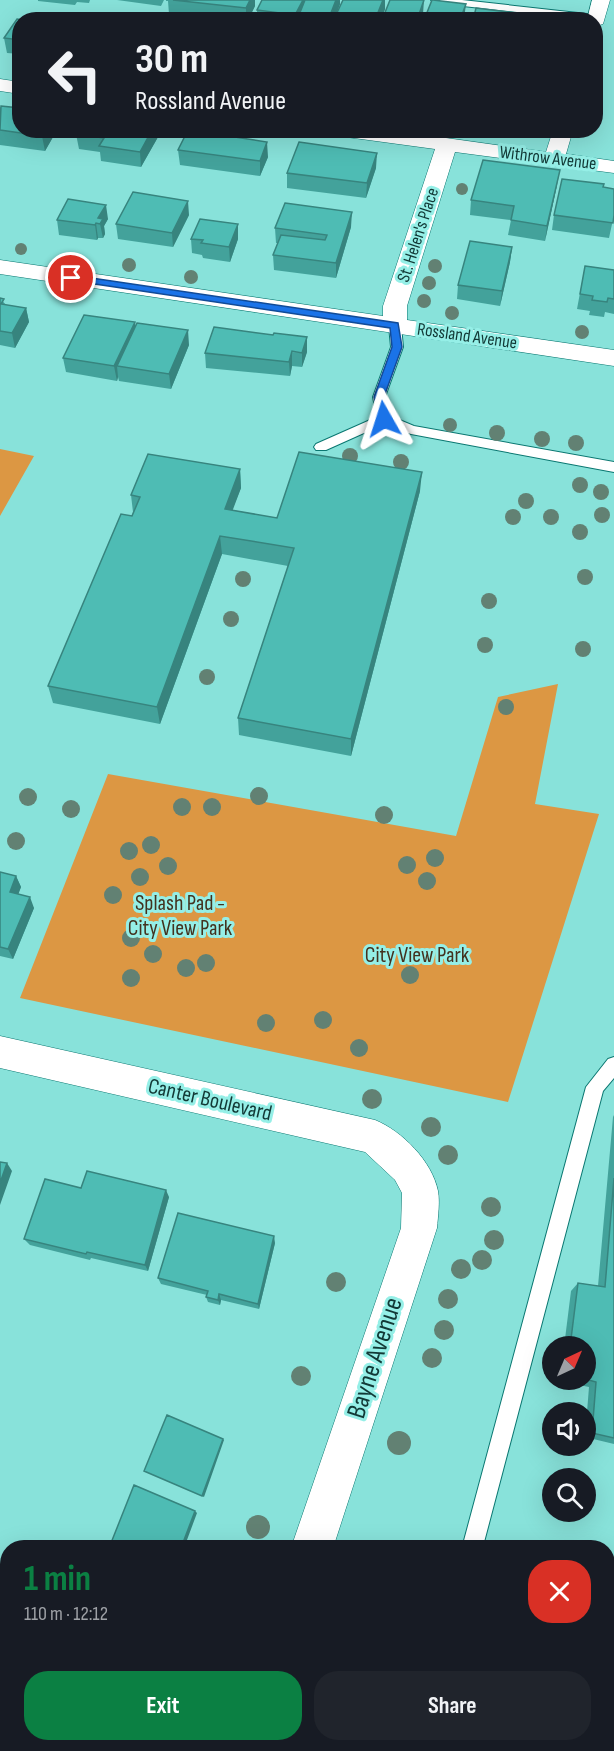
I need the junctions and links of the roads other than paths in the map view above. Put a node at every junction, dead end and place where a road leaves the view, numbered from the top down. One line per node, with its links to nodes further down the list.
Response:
1 (436, 0): 2 (lane)
2 (601, 11)
3 (397, 138): 5 (street, Withrow Avenue)
4 (561, 138): 6 (street)
5 (447, 145): 6 (street, Withrow Avenue); 9 (street, St. Helen's Place)
6 (554, 159): 7 (street, Withrow Avenue)
7 (614, 167)
8 (0, 267): 9 (street, Rossland Avenue)
9 (395, 326): 10 (street, Rossland Avenue); 11 (lane)
10 (614, 358)
11 (384, 419): 12 (lane); 13 (lane)
12 (321, 447)
13 (614, 467)
14 (0, 1052): 16 (street, Canter Boulevard)
15 (614, 1065): 18 (lane)
16 (408, 1168): 17 (street, Bayne Avenue)
17 (315, 1540)
18 (474, 1540)

